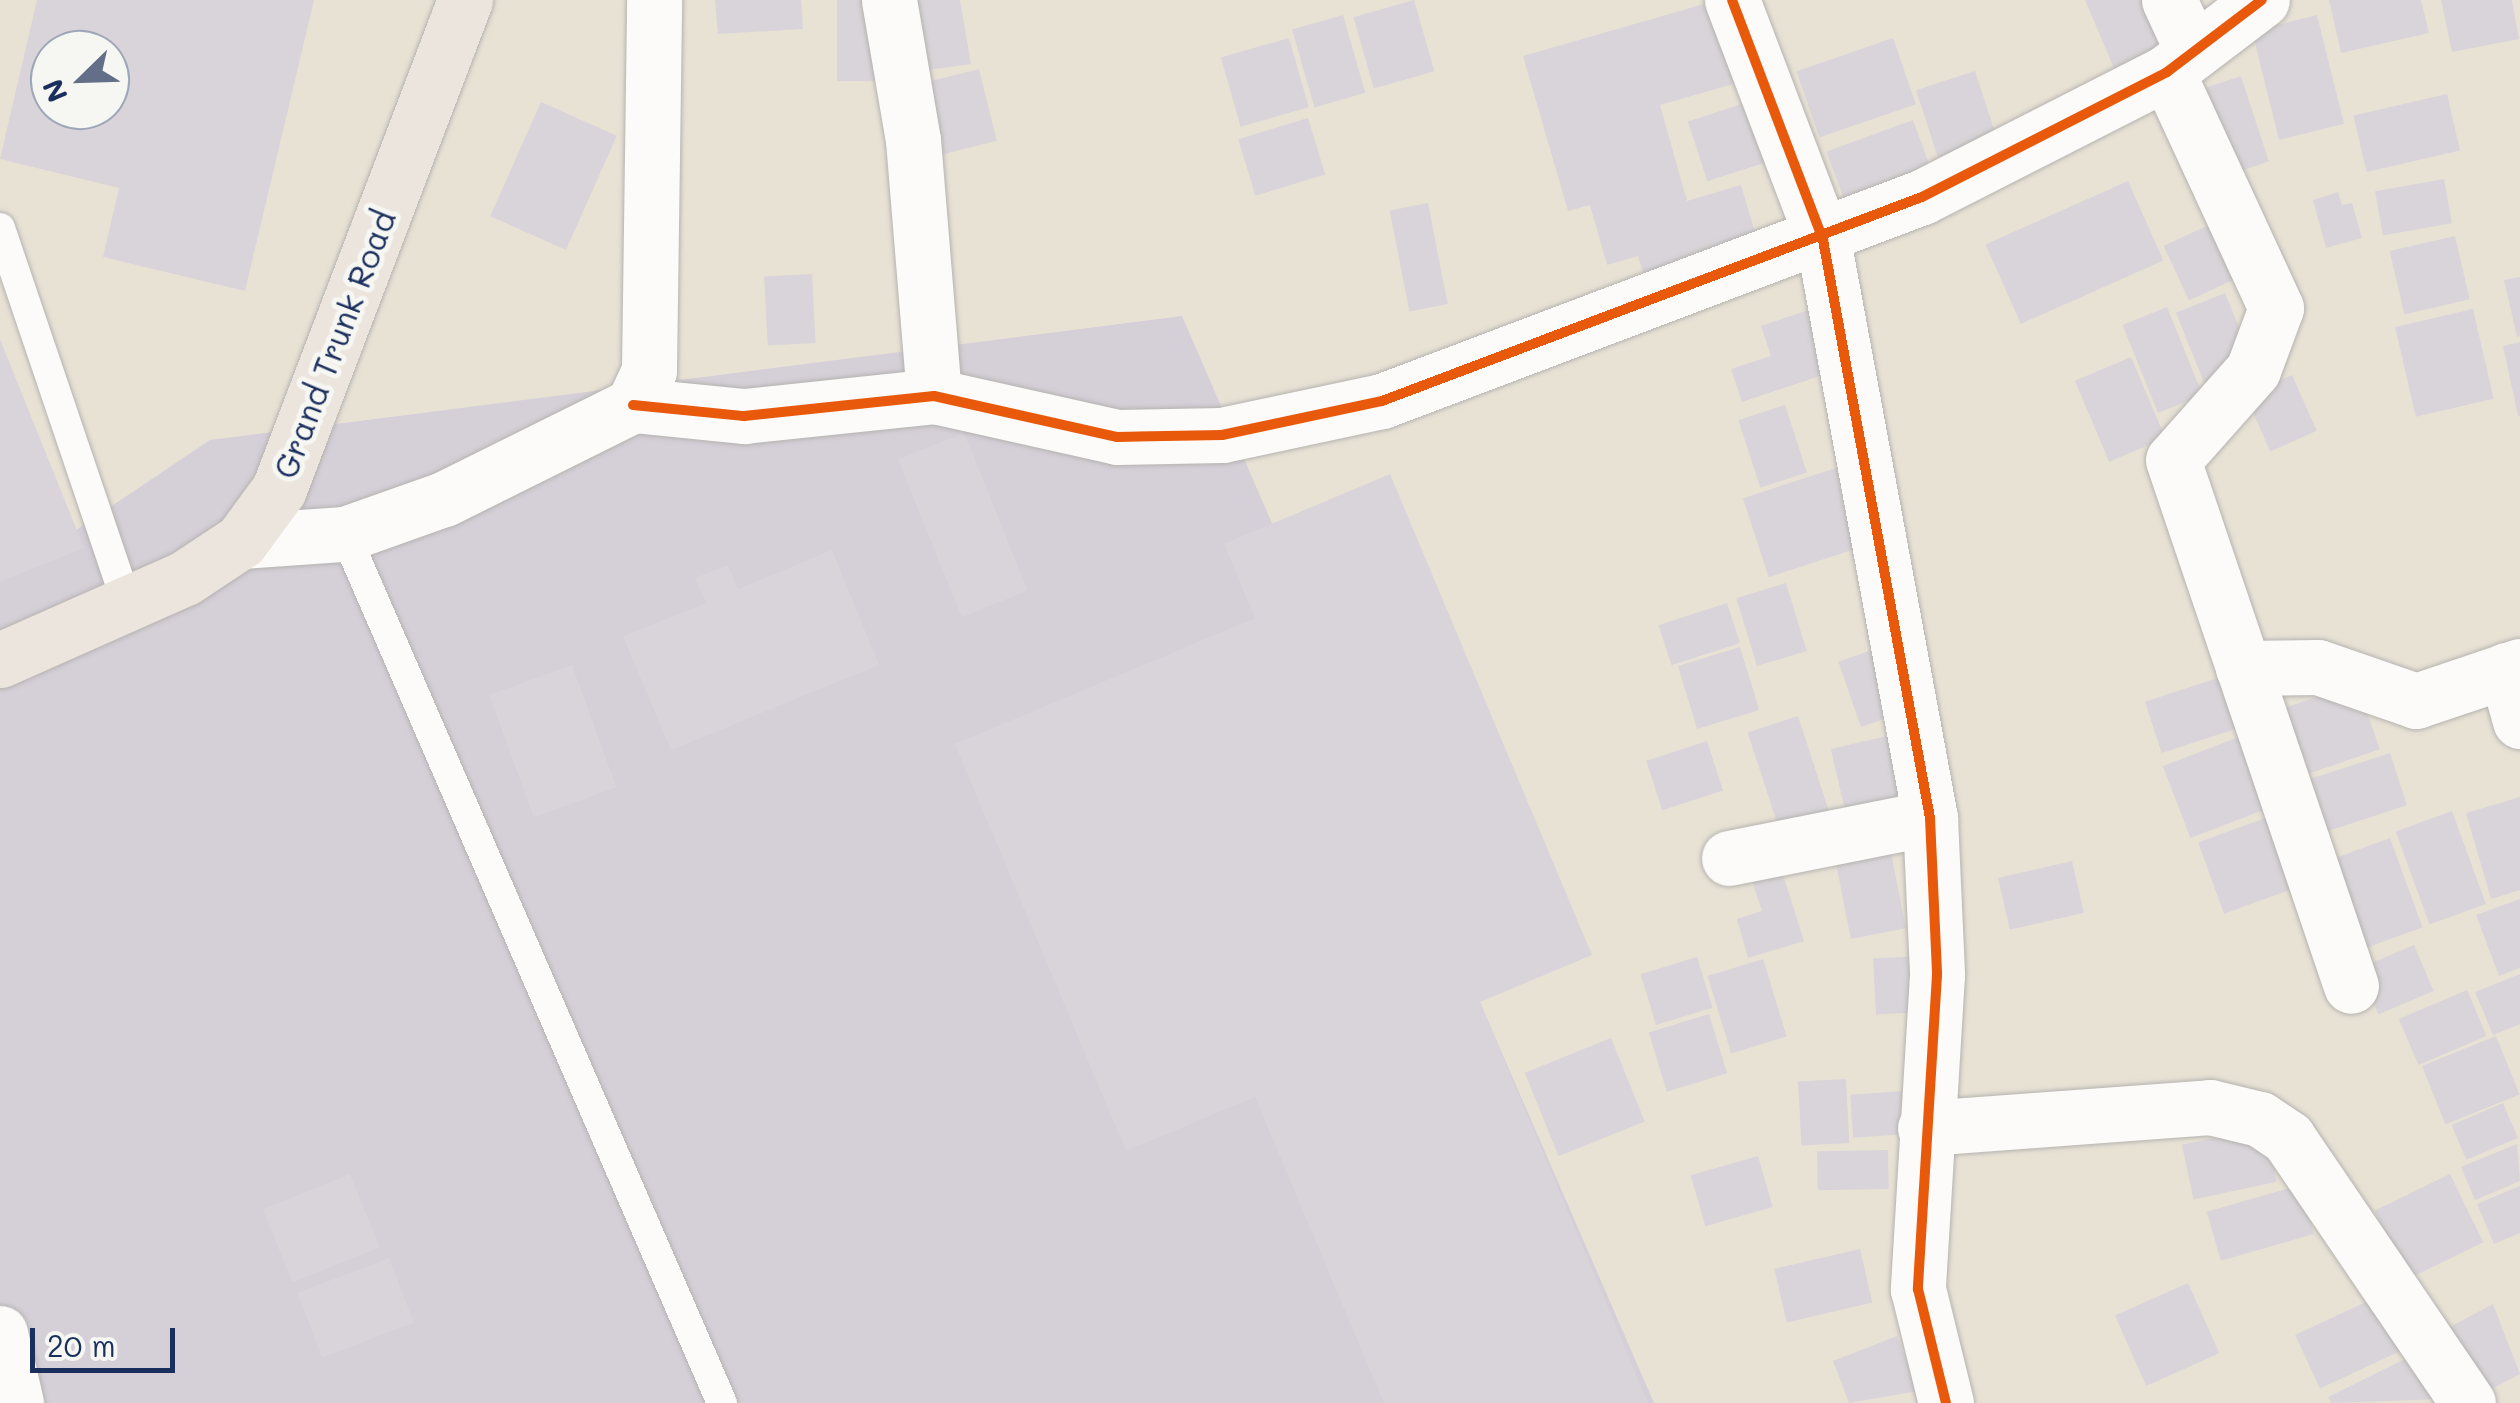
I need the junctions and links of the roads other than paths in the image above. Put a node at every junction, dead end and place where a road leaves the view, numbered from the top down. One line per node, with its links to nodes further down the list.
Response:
1 (465, 0): 13 (main road, Grand Trunk Road)
2 (654, 0): 11 (street)
3 (889, 0): 10 (street)
4 (1732, 0): 9 (street)
5 (2169, 0): 7 (street)
6 (2262, 0): 7 (street)
7 (2180, 62): 9 (street); 16 (street)
8 (0, 228): 14 (lane)
9 (1822, 240): 10 (street); 18 (street)
10 (934, 396): 11 (street)
11 (633, 405): 12 (street)
12 (345, 534): 13 (street); 24 (lane)
13 (241, 541): 14 (main road, Grand Trunk Road)
14 (128, 608): 15 (main road, Grand Trunk Road)
15 (0, 660)
16 (2242, 668): 17 (street); 20 (street)
17 (2515, 686)
18 (1930, 818): 19 (street); 21 (street)
19 (1729, 858)
20 (2351, 986)
21 (1925, 1128): 25 (street); 26 (street)
22 (0, 1333): 23 (street)
23 (16, 1403)
24 (722, 1403)
25 (1946, 1403)
26 (2468, 1403)

